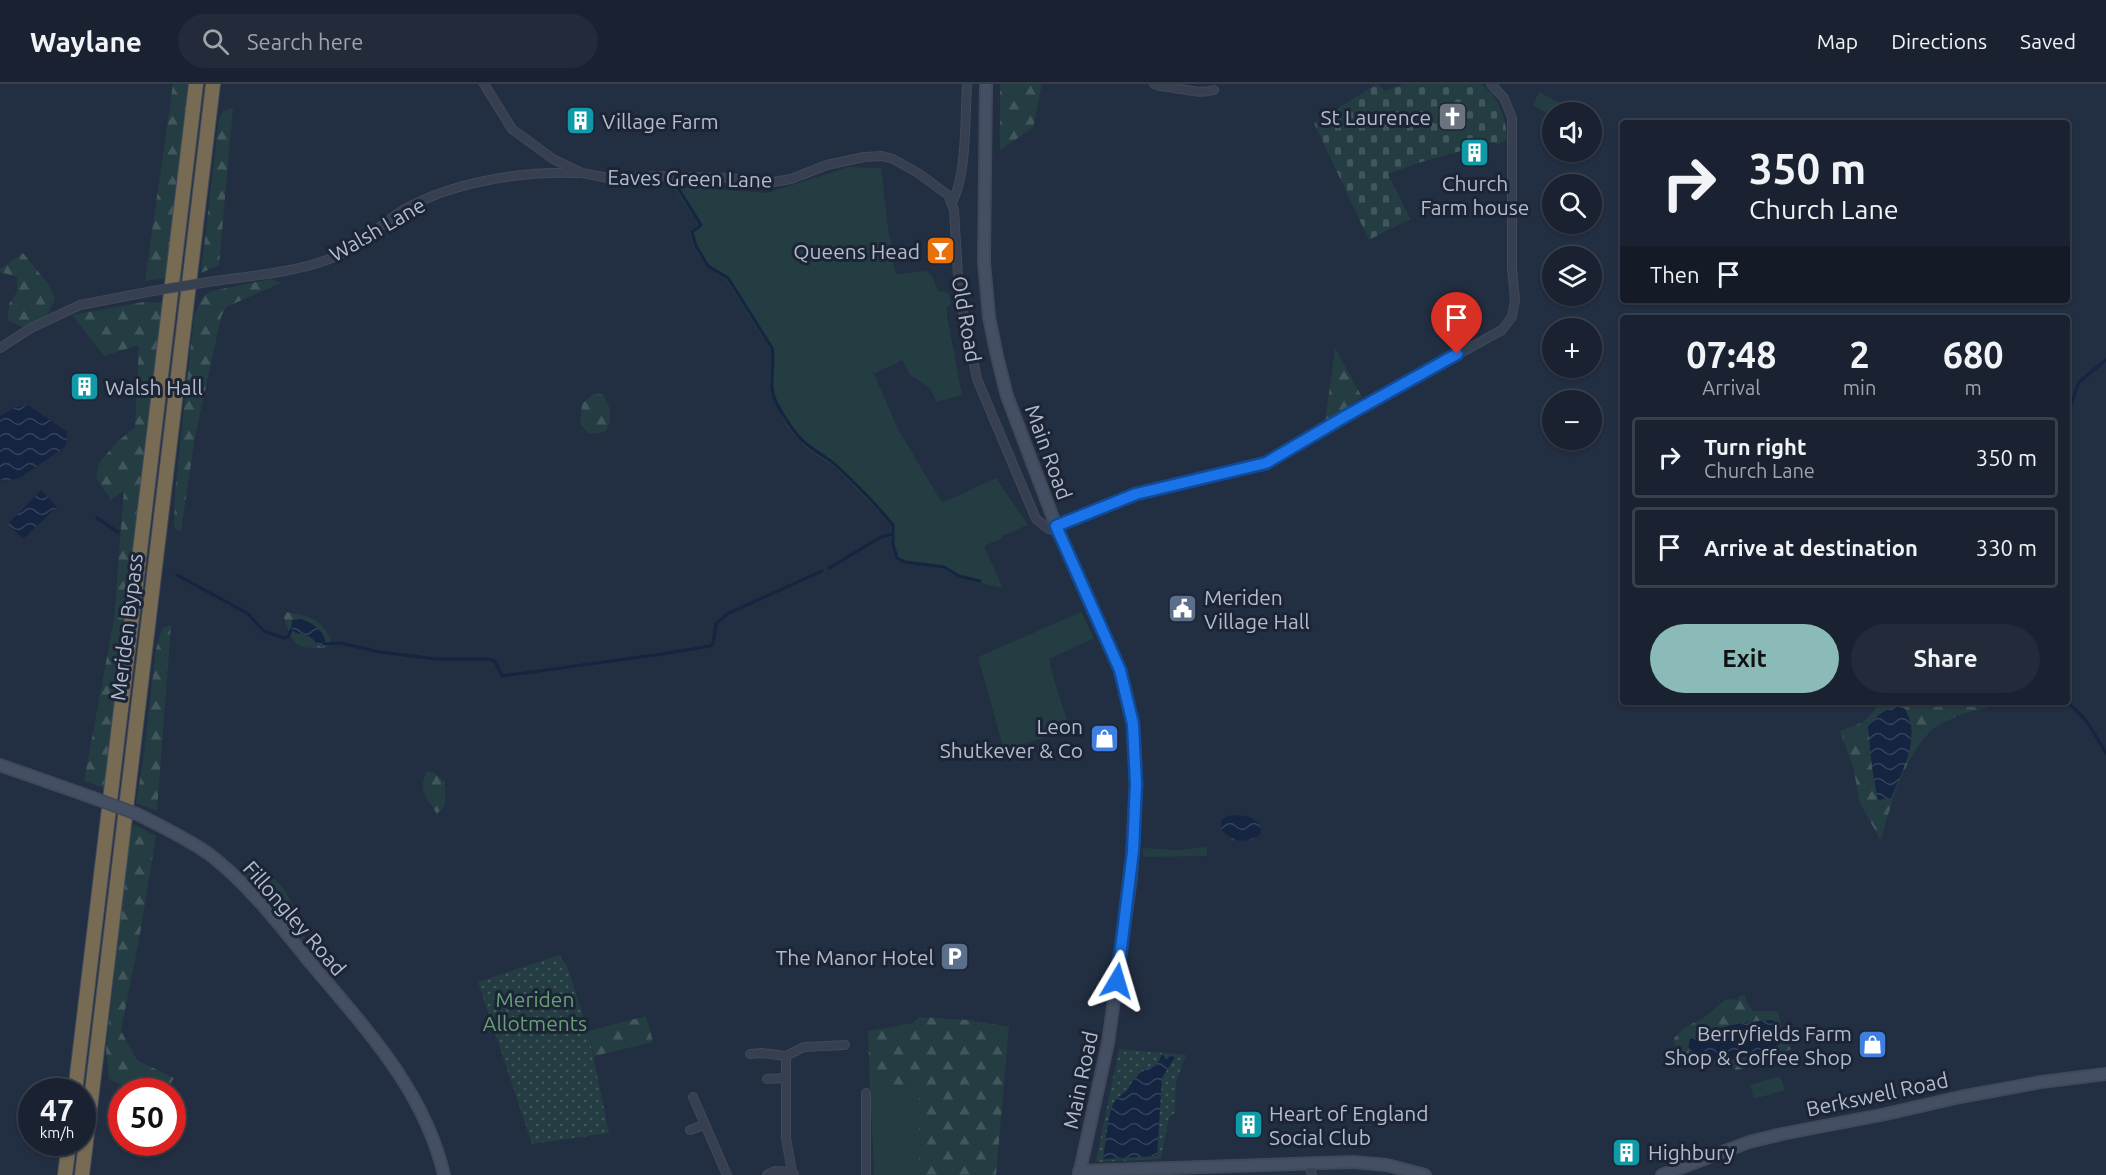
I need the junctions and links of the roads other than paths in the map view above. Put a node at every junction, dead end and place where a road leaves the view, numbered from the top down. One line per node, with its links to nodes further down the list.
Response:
1 (196, 84): 20 (highway, Meriden Bypass)
2 (213, 84): 32 (highway, Meriden Bypass)
3 (484, 84): 9 (street, Eaves Green Lane)
4 (967, 84): 12 (street, Old Road)
5 (986, 84): 14 (main road, Main Road)
6 (1154, 84): 8 (street)
7 (1491, 84): 14 (street)
8 (1214, 90)
9 (553, 159): 10 (street); 11 (street, Eaves Green Lane)
10 (546, 172): 11 (street, Walsh Lane); 13 (street, Walsh Lane, bridge)
11 (582, 173): 12 (street, Eaves Green Lane)
12 (952, 202): 14 (street, Old Road)
13 (0, 348)
14 (1057, 529): 30 (main road, Main Road)
15 (0, 765): 33 (main road, Fillongley Road, bridge)
16 (845, 1045): 18 (street)
17 (750, 1054): 18 (street)
18 (786, 1056): 21 (street)
19 (2106, 1074): 38 (main road, Berkswell Road)
20 (77, 1078)
21 (785, 1078): 22 (street); 29 (street)
22 (767, 1079)
23 (866, 1093): 36 (street)
24 (693, 1097): 25 (street)
25 (704, 1125): 26 (street); 34 (street)
26 (690, 1130)
27 (67, 1156): 31 (highway)
28 (1311, 1169): 30 (main road); 37 (main road)
29 (793, 1173): 35 (street)
30 (1079, 1173)
31 (65, 1175)
32 (82, 1175)
33 (444, 1175)
34 (727, 1175)
35 (767, 1175)
36 (866, 1175)
37 (1425, 1175)
38 (1662, 1175)

